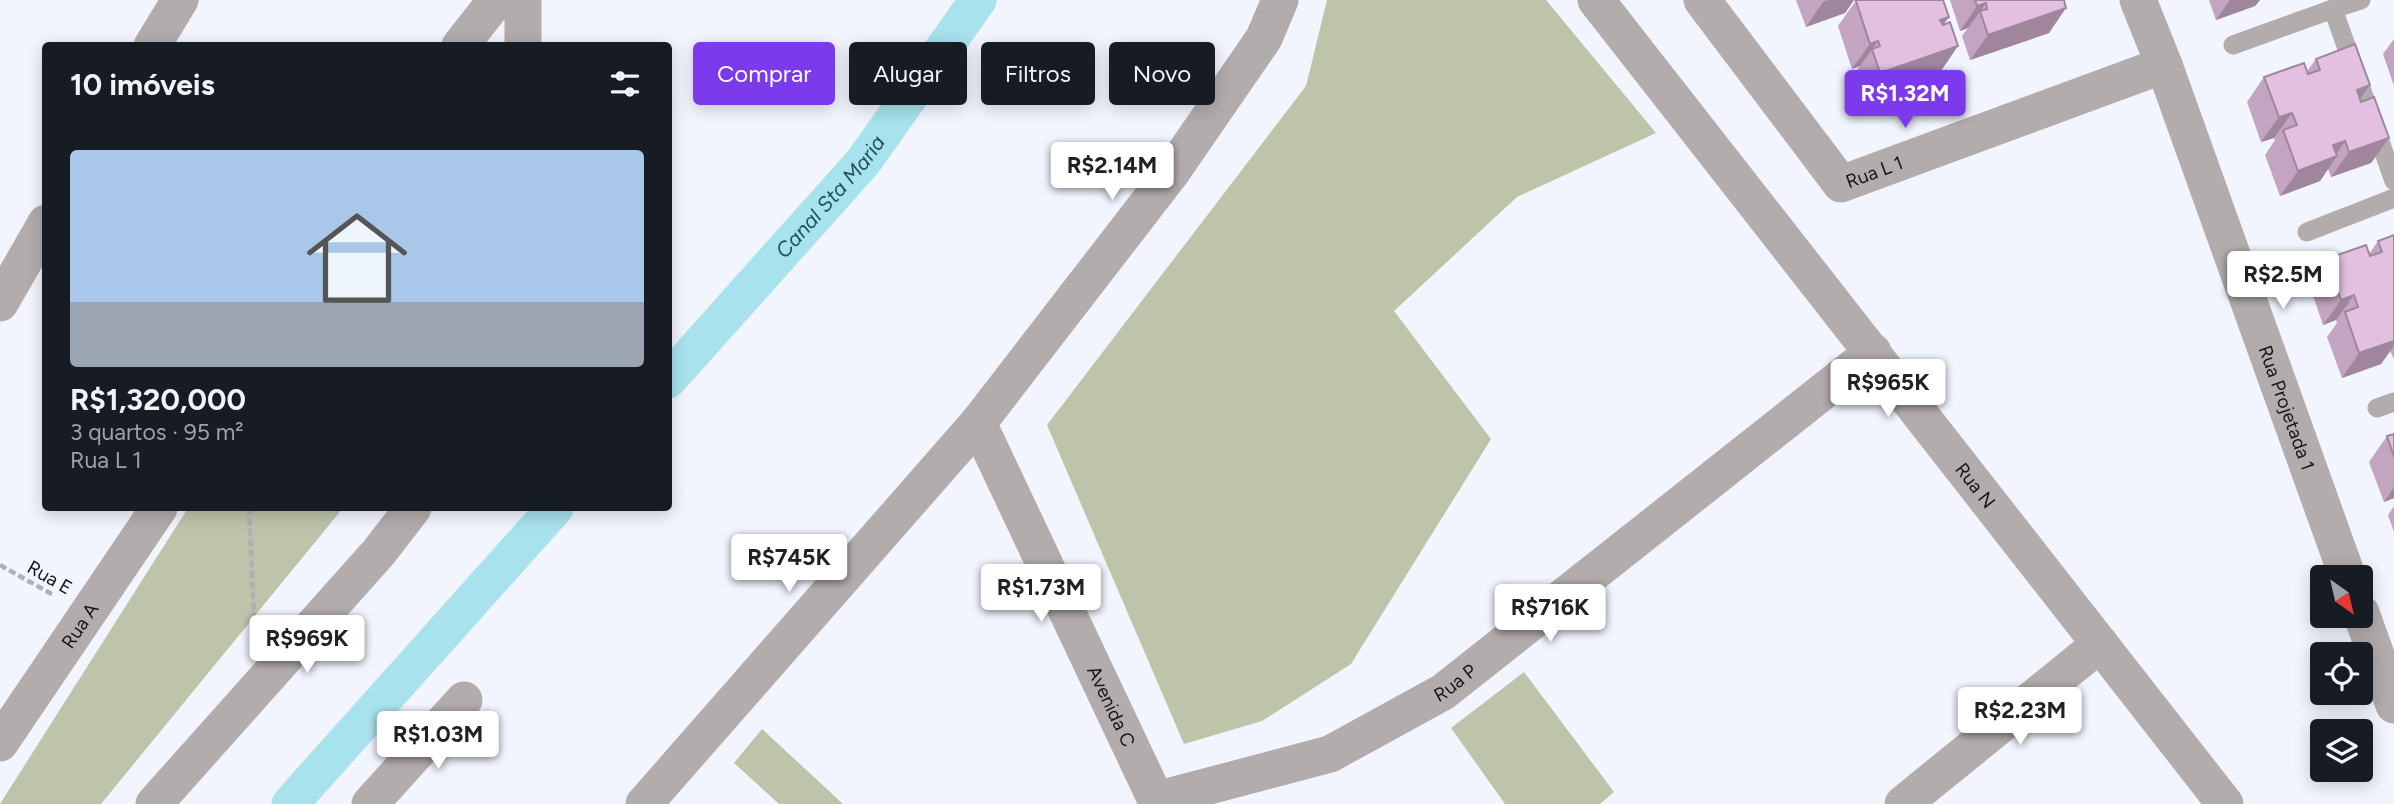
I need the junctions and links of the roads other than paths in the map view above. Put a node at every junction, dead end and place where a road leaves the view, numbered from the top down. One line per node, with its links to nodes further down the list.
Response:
1 (180, 0): 10 (street)
2 (523, 0): 12 (street)
3 (1280, 0): 21 (street)
4 (1596, 0): 20 (street, Rua N)
5 (1702, 0): 14 (street, Rua L 1)
6 (2138, 0): 14 (street, Rua Projetada 1)
7 (2361, 0): 9 (lane)
8 (483, 4): 11 (street)
9 (2333, 9): 13 (lane); 15 (lane)
10 (154, 42)
11 (462, 42)
12 (523, 42)
13 (2234, 45)
14 (2164, 65): 24 (street, Rua Projetada 1)
15 (2394, 181)
16 (2394, 198): 18 (lane)
17 (42, 230): 19 (street)
18 (2307, 232)
19 (0, 303)
20 (1873, 352): 26 (street, Rua N); 30 (street, Rua P)
21 (978, 423): 30 (street, Avenida C); 33 (street)
22 (157, 511): 29 (street, Rua A)
23 (411, 511): 31 (street)
24 (2343, 565)
25 (2367, 628): 28 (street)
26 (2100, 644): 34 (street); 35 (street, Rua N)
27 (464, 700): 32 (street)
28 (2394, 705)
29 (0, 743)
30 (1154, 802)
31 (154, 804)
32 (370, 804)
33 (644, 804)
34 (1903, 804)
35 (2225, 804)

